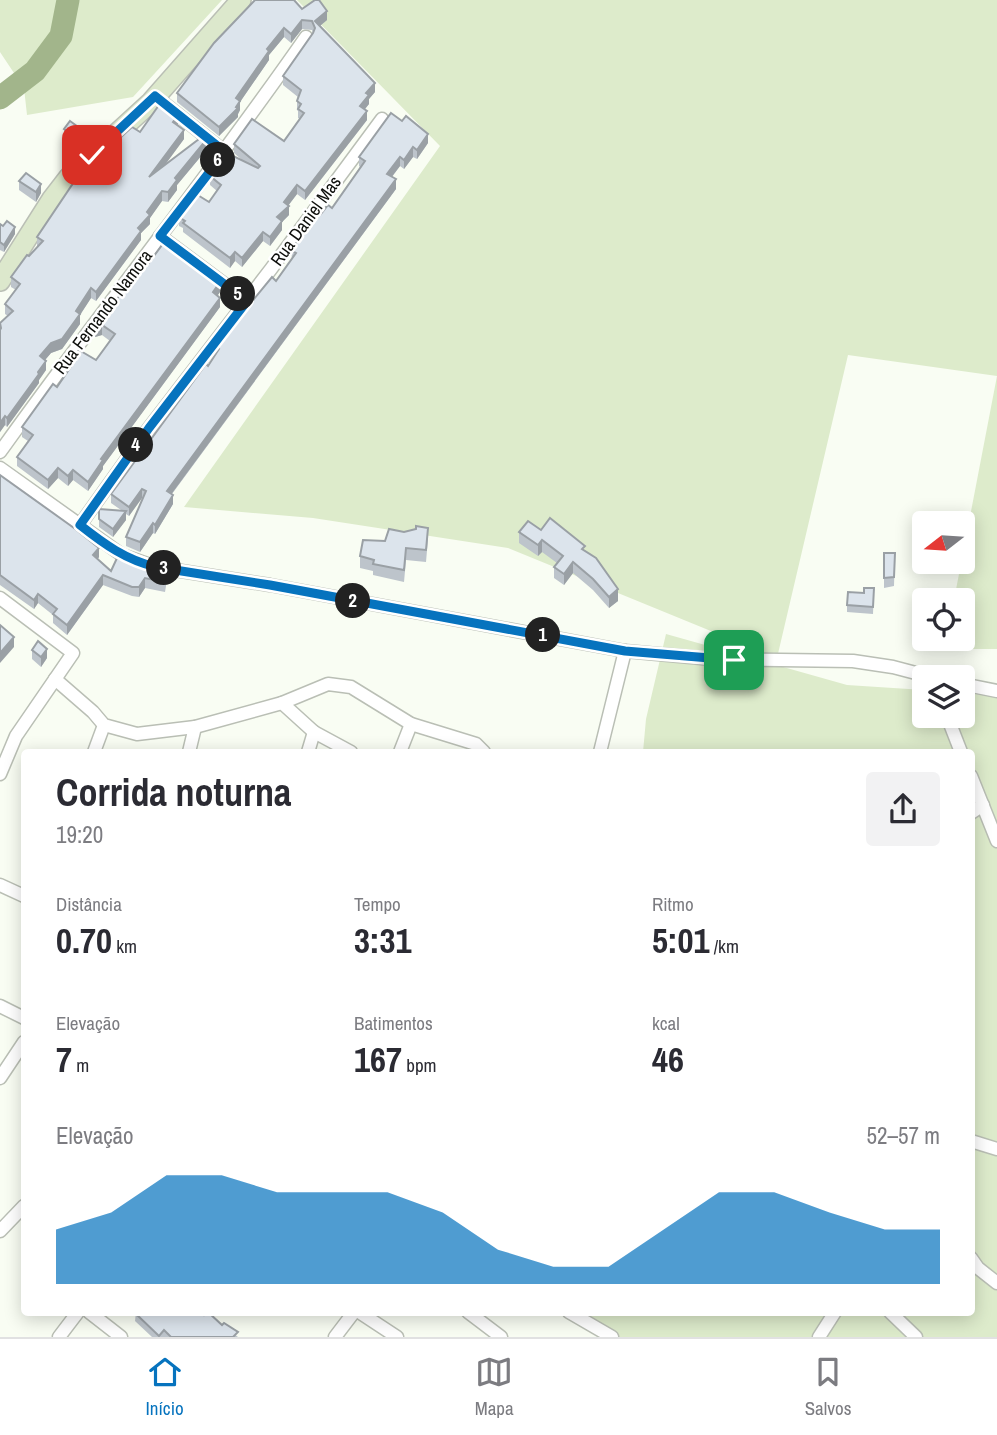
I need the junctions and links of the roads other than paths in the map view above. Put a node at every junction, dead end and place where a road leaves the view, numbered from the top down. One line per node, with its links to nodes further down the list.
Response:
1 (241, 0): 3 (main road)
2 (306, 37): 5 (street, Rua Fernando Namora)
3 (155, 96): 5 (street); 7 (main road)
4 (382, 119): 8 (street, Rua Daniel Mas)
5 (225, 152): 6 (street, Rua Fernando Namora)
6 (160, 236): 8 (street); 9 (street, Rua Fernando Namora)
7 (0, 281)
8 (247, 301): 11 (street, Rua Daniel Mas)
9 (0, 452)
10 (0, 468): 11 (street)
11 (80, 525): 13 (street)
12 (0, 598): 15 (street)
13 (625, 651): 14 (street); 30 (street)
14 (912, 672)
15 (55, 679): 20 (street); 32 (street)
16 (975, 687): 17 (street)
17 (997, 691)
18 (282, 704): 19 (street); 21 (street); 23 (street)
19 (411, 724): 28 (street); 29 (street)
20 (104, 725): 21 (street); 24 (street)
21 (195, 727): 25 (street)
22 (952, 728): 31 (street)
23 (314, 732): 26 (street); 27 (street)
24 (95, 749)
25 (190, 749)
26 (309, 749)
27 (345, 749)
28 (401, 749)
29 (481, 749)
30 (601, 749)
31 (960, 749)
32 (0, 774)
33 (975, 785): 34 (street)
34 (983, 804): 35 (street); 36 (street)
35 (975, 810)
36 (997, 841)
37 (0, 885): 38 (street)
38 (21, 895)
39 (0, 1006): 40 (street)
40 (21, 1016)
41 (21, 1044): 42 (street)
42 (6, 1057): 43 (street)
43 (0, 1078)
44 (975, 1142): 45 (street)
45 (997, 1149)
46 (21, 1209): 47 (street)
47 (0, 1231)
48 (975, 1264): 49 (street)
49 (997, 1283)
50 (75, 1316): 58 (street)
51 (94, 1316): 59 (street)
52 (352, 1316): 60 (street)
53 (363, 1316): 61 (street)
54 (472, 1316): 62 (street)
55 (576, 1316): 63 (street)
56 (832, 1316): 64 (street)
57 (894, 1316): 65 (street)
58 (59, 1337)
59 (121, 1337)
60 (334, 1337)
61 (397, 1337)
62 (500, 1337)
63 (612, 1337)
64 (819, 1337)
65 (916, 1337)

